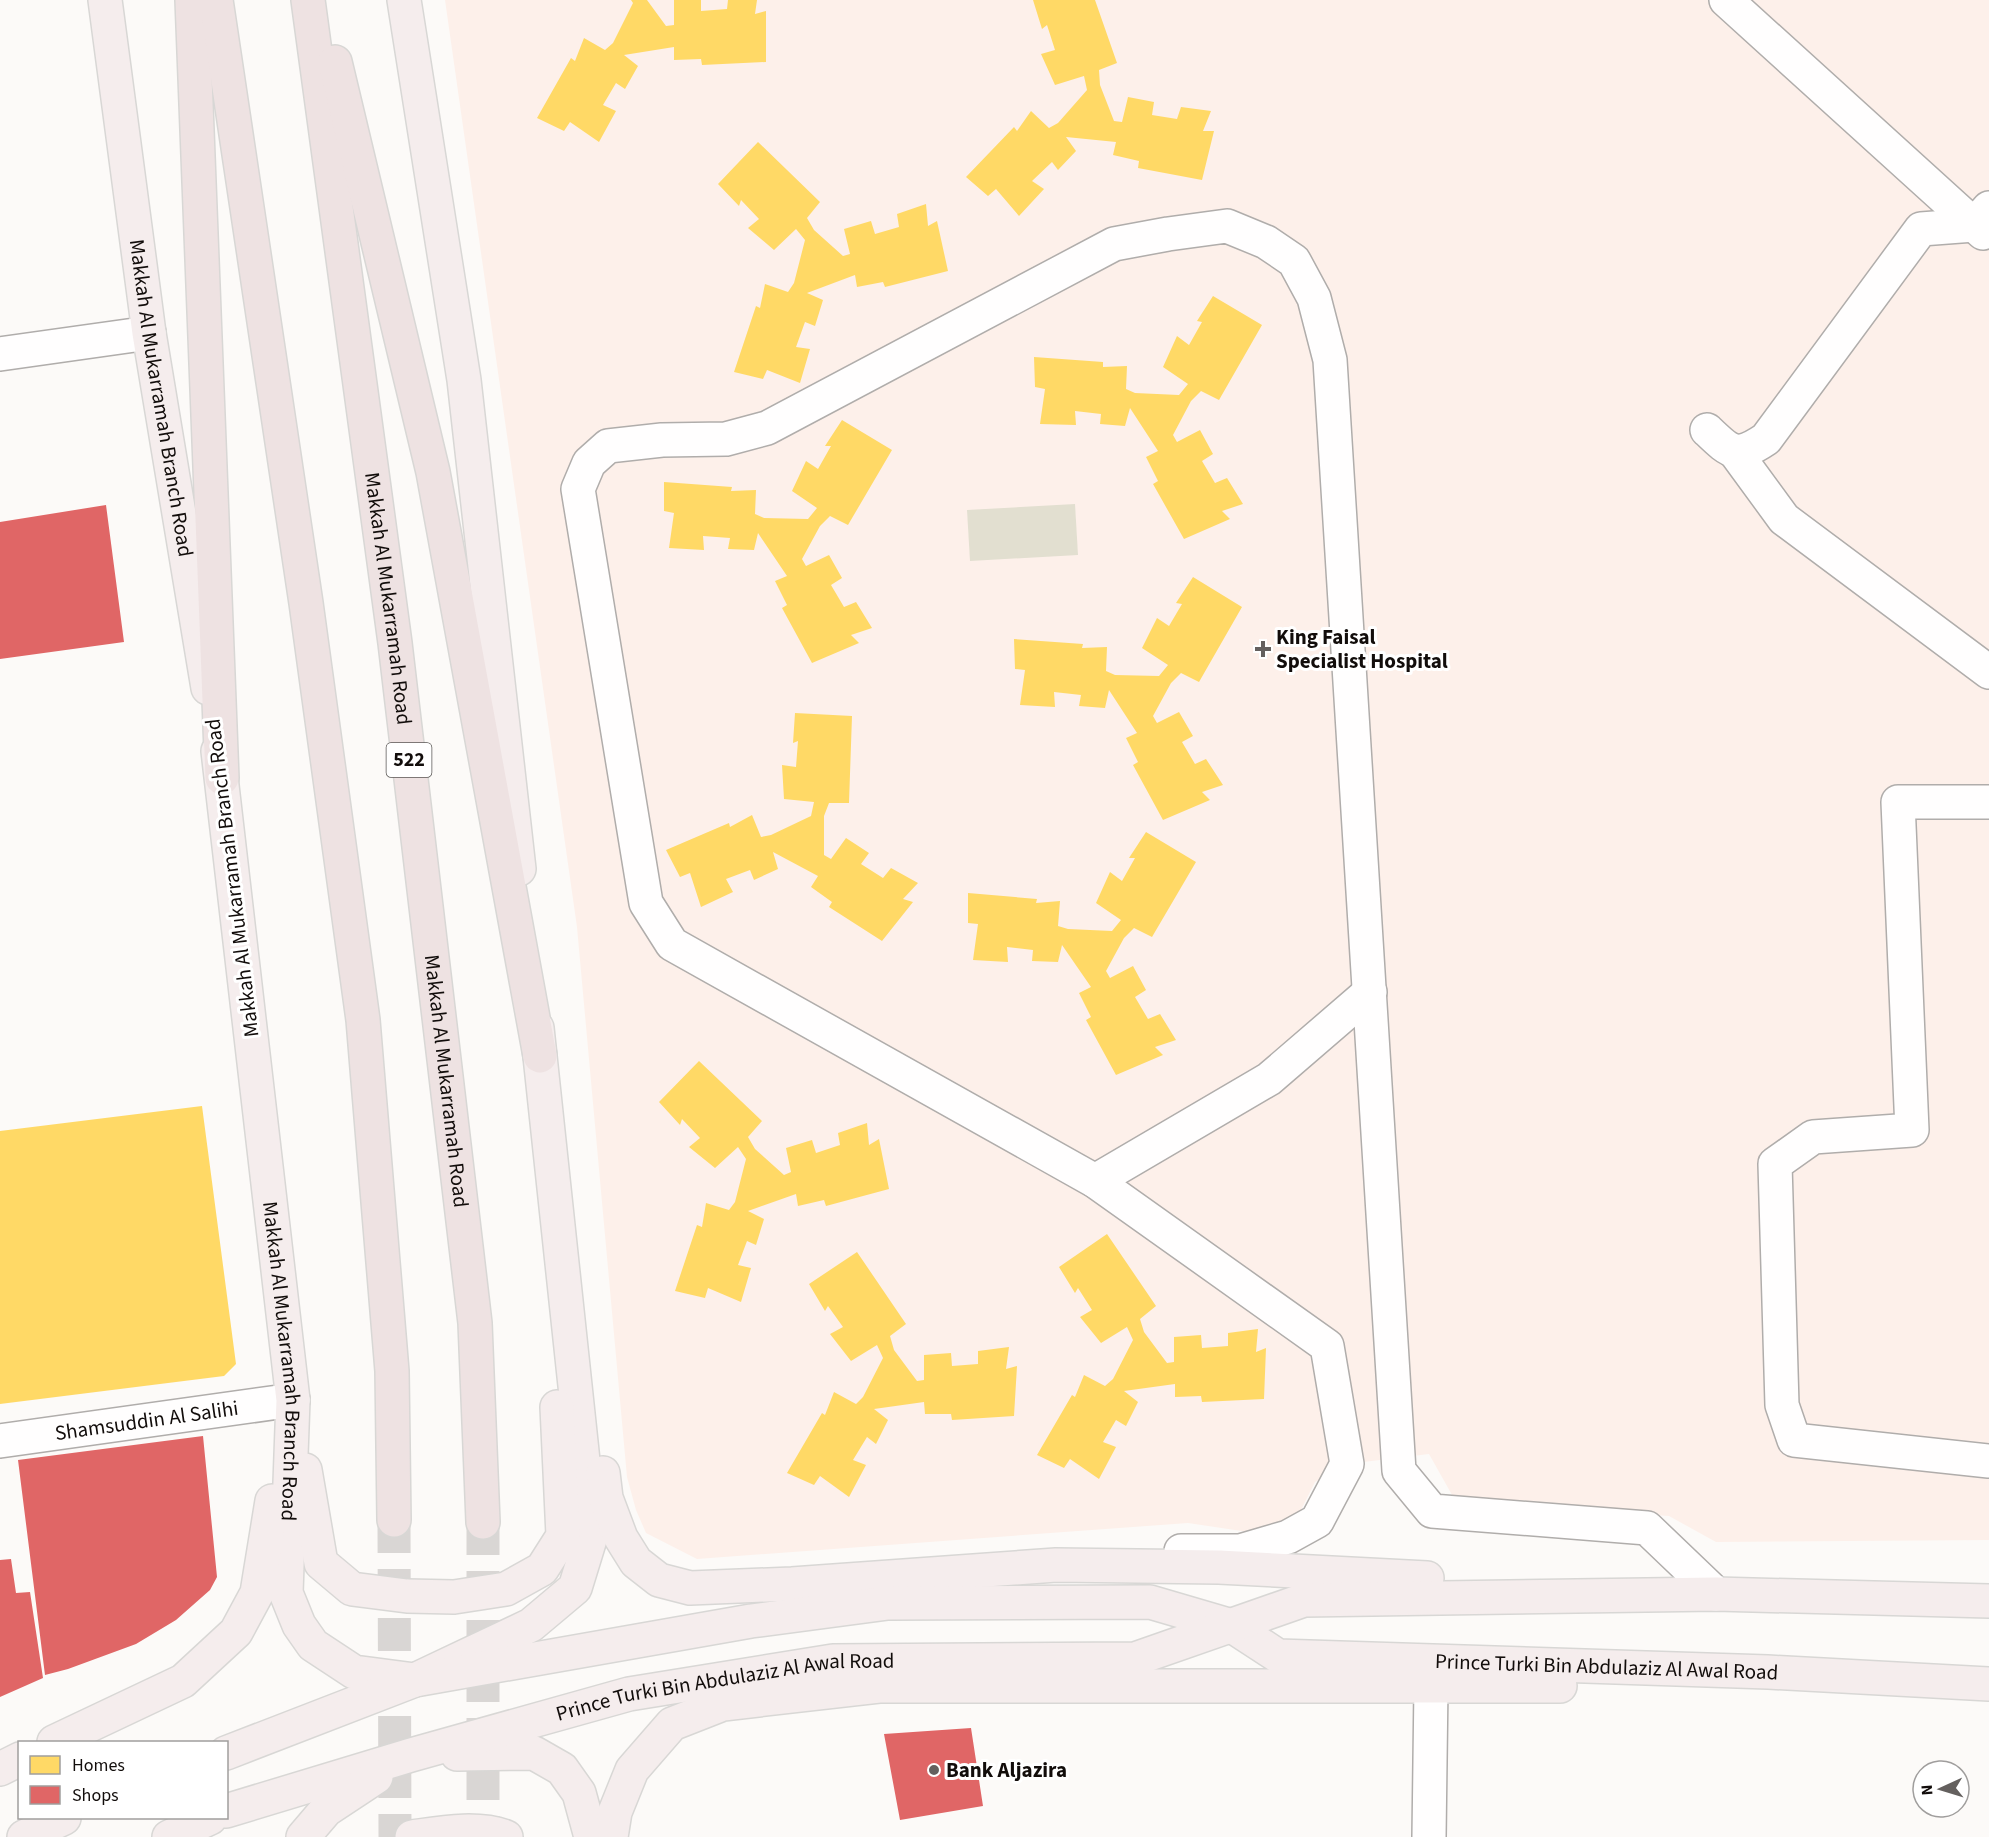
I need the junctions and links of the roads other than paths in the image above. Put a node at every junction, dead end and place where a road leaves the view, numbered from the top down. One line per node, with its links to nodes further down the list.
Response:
1 (105, 0): 9 (main road, Makkah Al Mukarramah Branch Road)
2 (192, 0): 14 (highway)
3 (216, 0): 22 (highway)
4 (308, 0): 23 (highway, Makkah Al Mukarramah Road / 522)
5 (321, 0): 17 (highway)
6 (404, 0): 17 (main road)
7 (1726, 0): 8 (street)
8 (1984, 224): 12 (street)
9 (149, 333): 10 (street); 14 (main road, Makkah Al Mukarramah Branch Road)
10 (0, 354)
11 (1707, 430): 12 (street)
12 (1735, 452): 13 (street)
13 (1989, 672)
14 (222, 778): 19 (main road, Makkah Al Mukarramah Branch Road)
15 (1989, 802): 21 (street)
16 (1370, 992): 18 (street); 18 (street); 25 (street)
17 (540, 1056): 19 (main road); 24 (main road); 29 (main road)
18 (1095, 1181): 24 (street)
19 (293, 1400): 20 (street, Shamsuddin Al Salihi); 29 (main road, Makkah Al Mukarramah Branch Road); 32 (main road)
20 (0, 1441)
21 (1989, 1461)
22 (394, 1520)
23 (483, 1522)
24 (1056, 1565): 25 (main road)
25 (1716, 1594): 26 (main road, Prince Turki Bin Abdulaziz Al Awal Road); 27 (main road, Prince Turki Bin Abdulaziz Al Awal Road)
26 (1989, 1601)
27 (1232, 1626): 28 (main road, Prince Turki Bin Abdulaziz Al Awal Road); 29 (main road, Prince Turki Bin Abdulaziz Al Awal Road); 34 (main road, Prince Turki Bin Abdulaziz Al Awal Road)
28 (1768, 1672): 30 (main road, Prince Turki Bin Abdulaziz Al Awal Road); 31 (main road)
29 (415, 1680): 33 (main road, Prince Turki Bin Abdulaziz Al Awal Road)
30 (1989, 1684)
31 (1431, 1686): 46 (main road); 47 (street)
32 (58, 1741)
33 (228, 1752)
34 (411, 1755): 37 (main road, Prince Turki Bin Abdulaziz Al Awal Road); 42 (main road); 45 (main road)
35 (18, 1760): 36 (main road)
36 (0, 1769)
37 (228, 1810)
38 (62, 1819): 40 (main road)
39 (208, 1819): 41 (main road)
40 (24, 1837)
41 (170, 1837)
42 (303, 1837)
43 (412, 1837): 44 (main road)
44 (506, 1837)
45 (591, 1837)
46 (611, 1837)
47 (1429, 1837)

